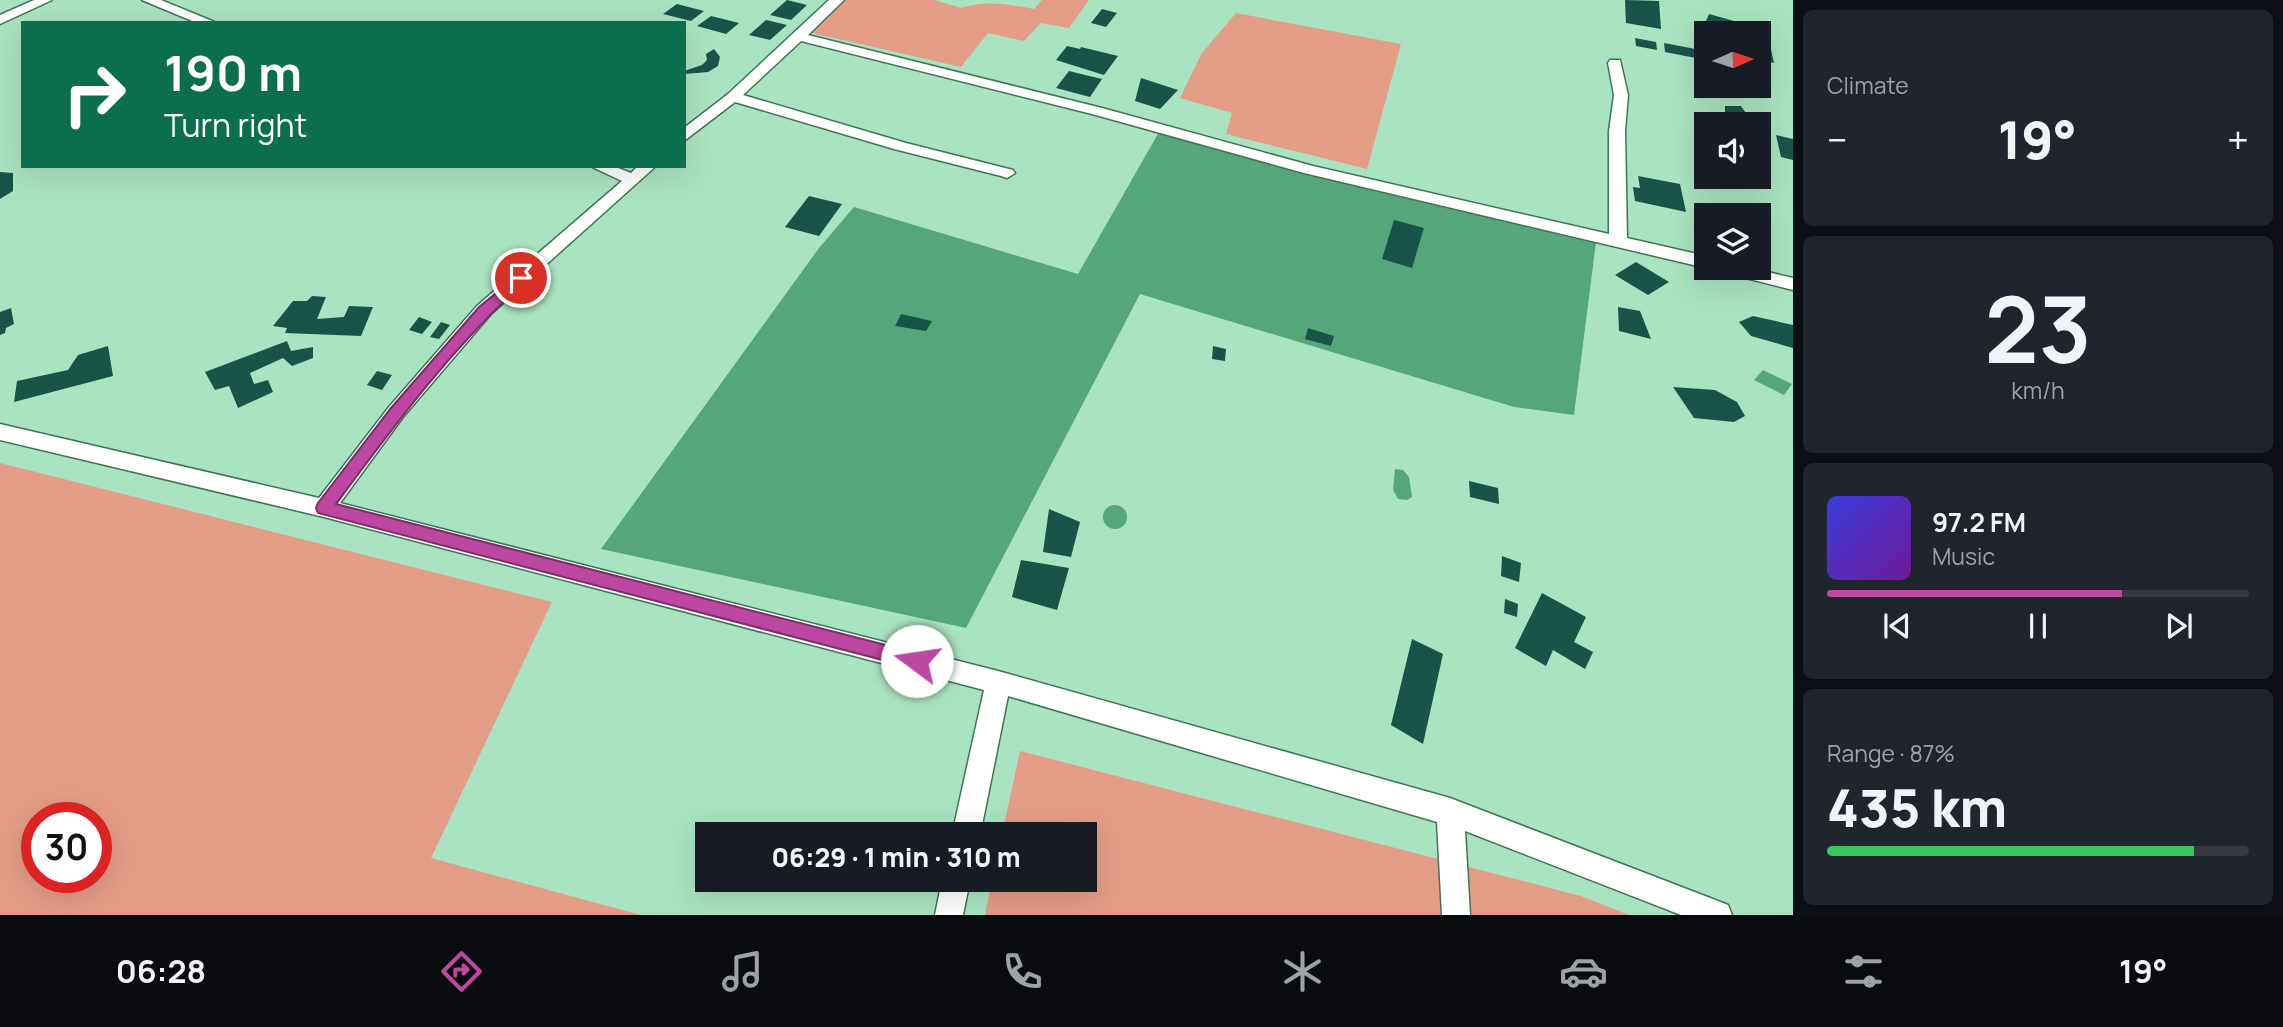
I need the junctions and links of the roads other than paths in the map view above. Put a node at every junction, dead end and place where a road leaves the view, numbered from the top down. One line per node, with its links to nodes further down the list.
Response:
1 (45, 0): 4 (street)
2 (149, 0): 5 (street)
3 (837, 0): 6 (street)
4 (0, 20)
5 (205, 21)
6 (797, 36): 8 (street); 14 (street)
7 (1615, 63): 14 (street)
8 (733, 97): 9 (street); 12 (street)
9 (686, 134)
10 (603, 168): 13 (street)
11 (646, 168): 13 (street)
12 (1007, 173)
13 (632, 179): 19 (street)
14 (1618, 241): 15 (street)
15 (1694, 259)
16 (1771, 279): 17 (street)
17 (1793, 284)
18 (0, 432): 19 (street)
19 (324, 508): 20 (street)
20 (998, 682): 21 (street); 22 (street)
21 (1450, 813): 25 (street); 26 (street)
22 (969, 822)
23 (954, 892): 24 (street)
24 (949, 915)
25 (1456, 915)
26 (1718, 915)

